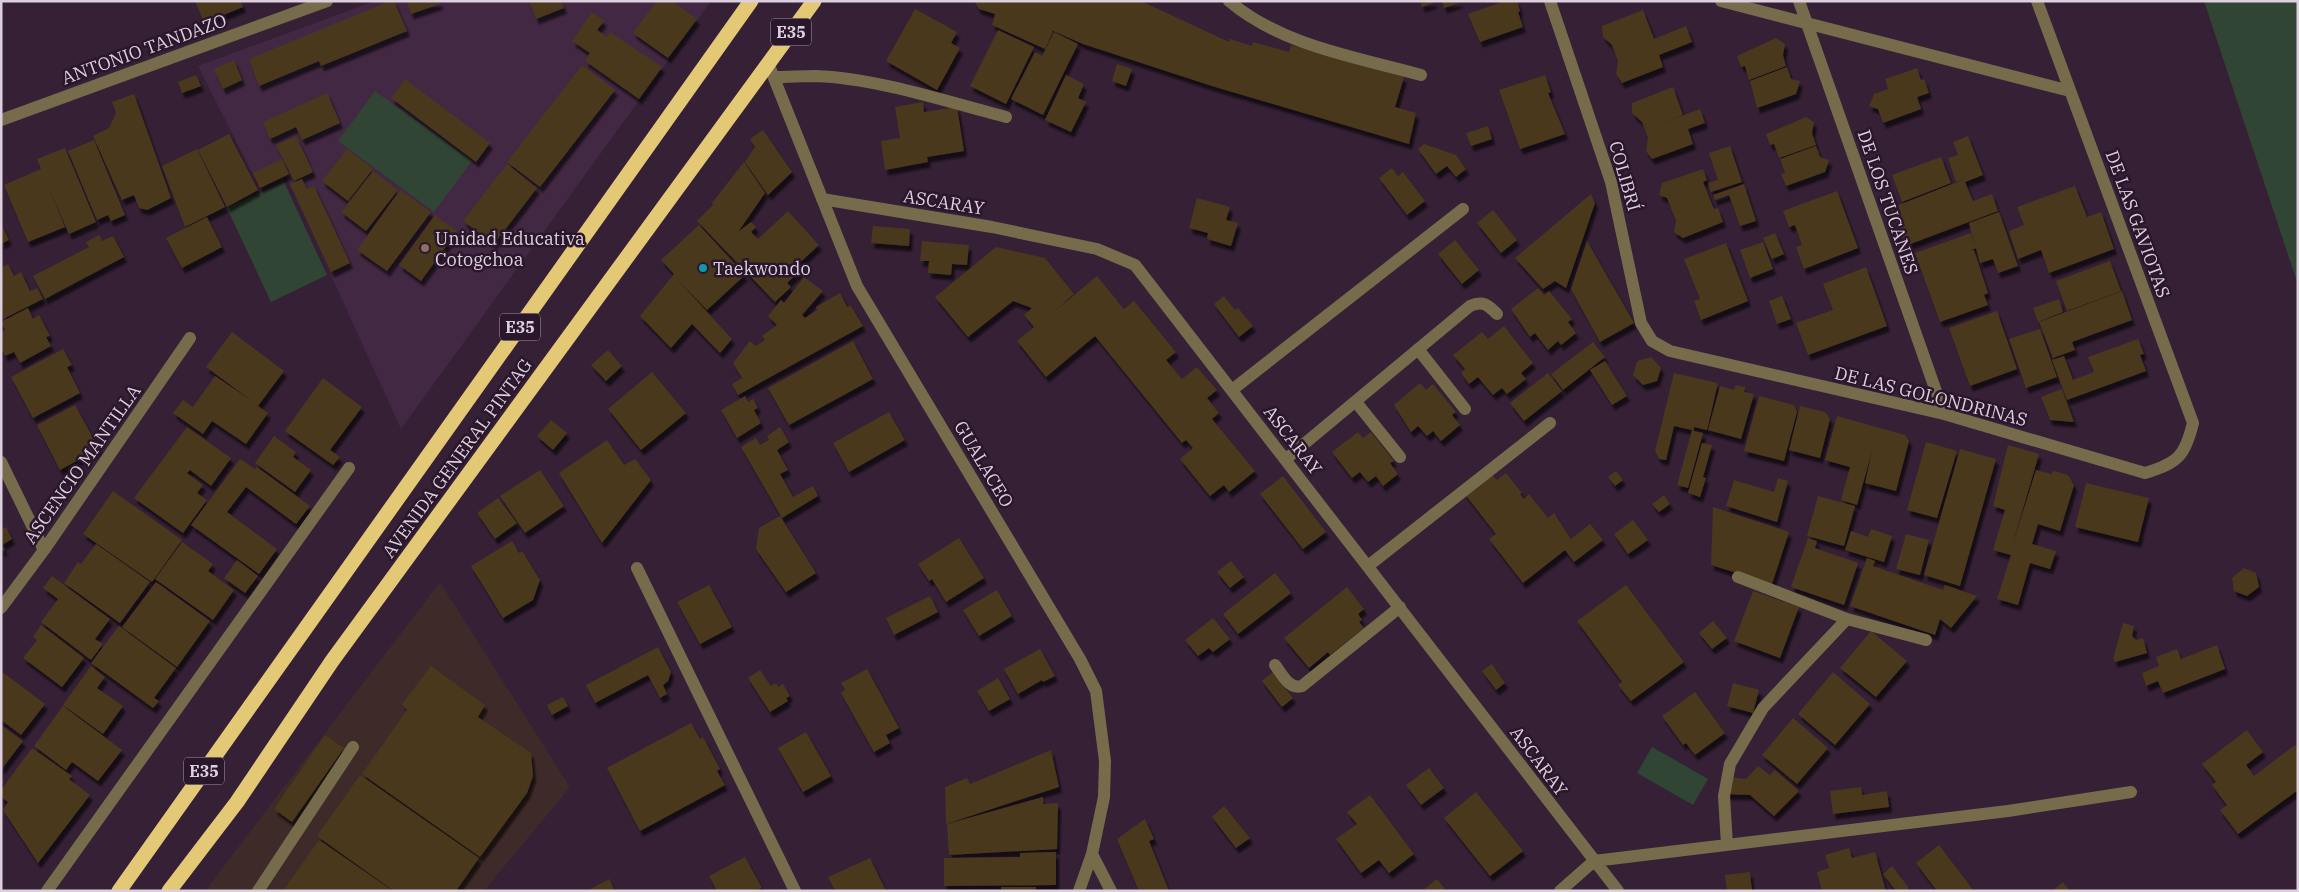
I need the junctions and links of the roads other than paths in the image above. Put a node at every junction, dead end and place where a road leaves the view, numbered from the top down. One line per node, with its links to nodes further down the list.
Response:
1 (327, 1): 15 (street, ANTONIO TANDAZO)
2 (751, 1): 47 (highway, AVENIDA GENERAL PINTAG / E35)
3 (814, 1): 10 (highway, AVENIDA GENERAL PINTAG / E35)
4 (1229, 1): 11 (street)
5 (1550, 1): 21 (street, COLIBRÍ)
6 (1721, 1): 9 (street)
7 (1799, 1): 9 (street, DE LOS TUCANES)
8 (2038, 1): 13 (street, DE LAS GAVIOTAS)
9 (1806, 22): 13 (street); 25 (street, DE LOS TUCANES)
10 (768, 63): 12 (street, GUALACEO); 48 (highway, AVENIDA GENERAL PINTAG / E35)
11 (1421, 76)
12 (774, 78): 14 (street); 16 (street, GUALACEO)
13 (2070, 91): 28 (street, DE LAS GAVIOTAS)
14 (1006, 117)
15 (1, 120)
16 (822, 198): 22 (street, ASCARAY); 44 (street, GUALACEO)
17 (1463, 209): 22 (street)
18 (1497, 314): 20 (street)
19 (190, 338): 32 (street, ASCENCIO MANTILLA)
20 (1418, 349): 23 (street); 24 (street)
21 (1670, 351): 25 (street, DE LAS GOLONDRINAS)
22 (1232, 390): 29 (street, ASCARAY)
23 (1356, 402): 27 (street); 29 (street)
24 (1465, 409)
25 (1944, 414): 28 (street, DE LAS GOLONDRINAS)
26 (1550, 423): 33 (street)
27 (1400, 457)
28 (2179, 457)
29 (1286, 460): 33 (street, ASCARAY)
30 (1, 462): 32 (street)
31 (349, 468): 46 (street)
32 (44, 550): 37 (street, ASCENCIO MANTILLA)
33 (1368, 566): 36 (street, ASCARAY)
34 (638, 568): 50 (street)
35 (1738, 577): 38 (street)
36 (1400, 607): 40 (street); 45 (street, ASCARAY)
37 (1, 608)
38 (1848, 619): 39 (street); 43 (street)
39 (1926, 640)
40 (1275, 665)
41 (353, 747): 49 (street)
42 (2131, 792): 43 (street)
43 (1727, 846): 45 (street)
44 (1092, 854): 51 (street, GUALACEO); 52 (street)
45 (1594, 861): 53 (street); 54 (street, ASCARAY)
46 (47, 891)
47 (119, 891)
48 (169, 891)
49 (258, 891)
50 (795, 891)
51 (1079, 891)
52 (1111, 891)
53 (1560, 891)
54 (1618, 891)

